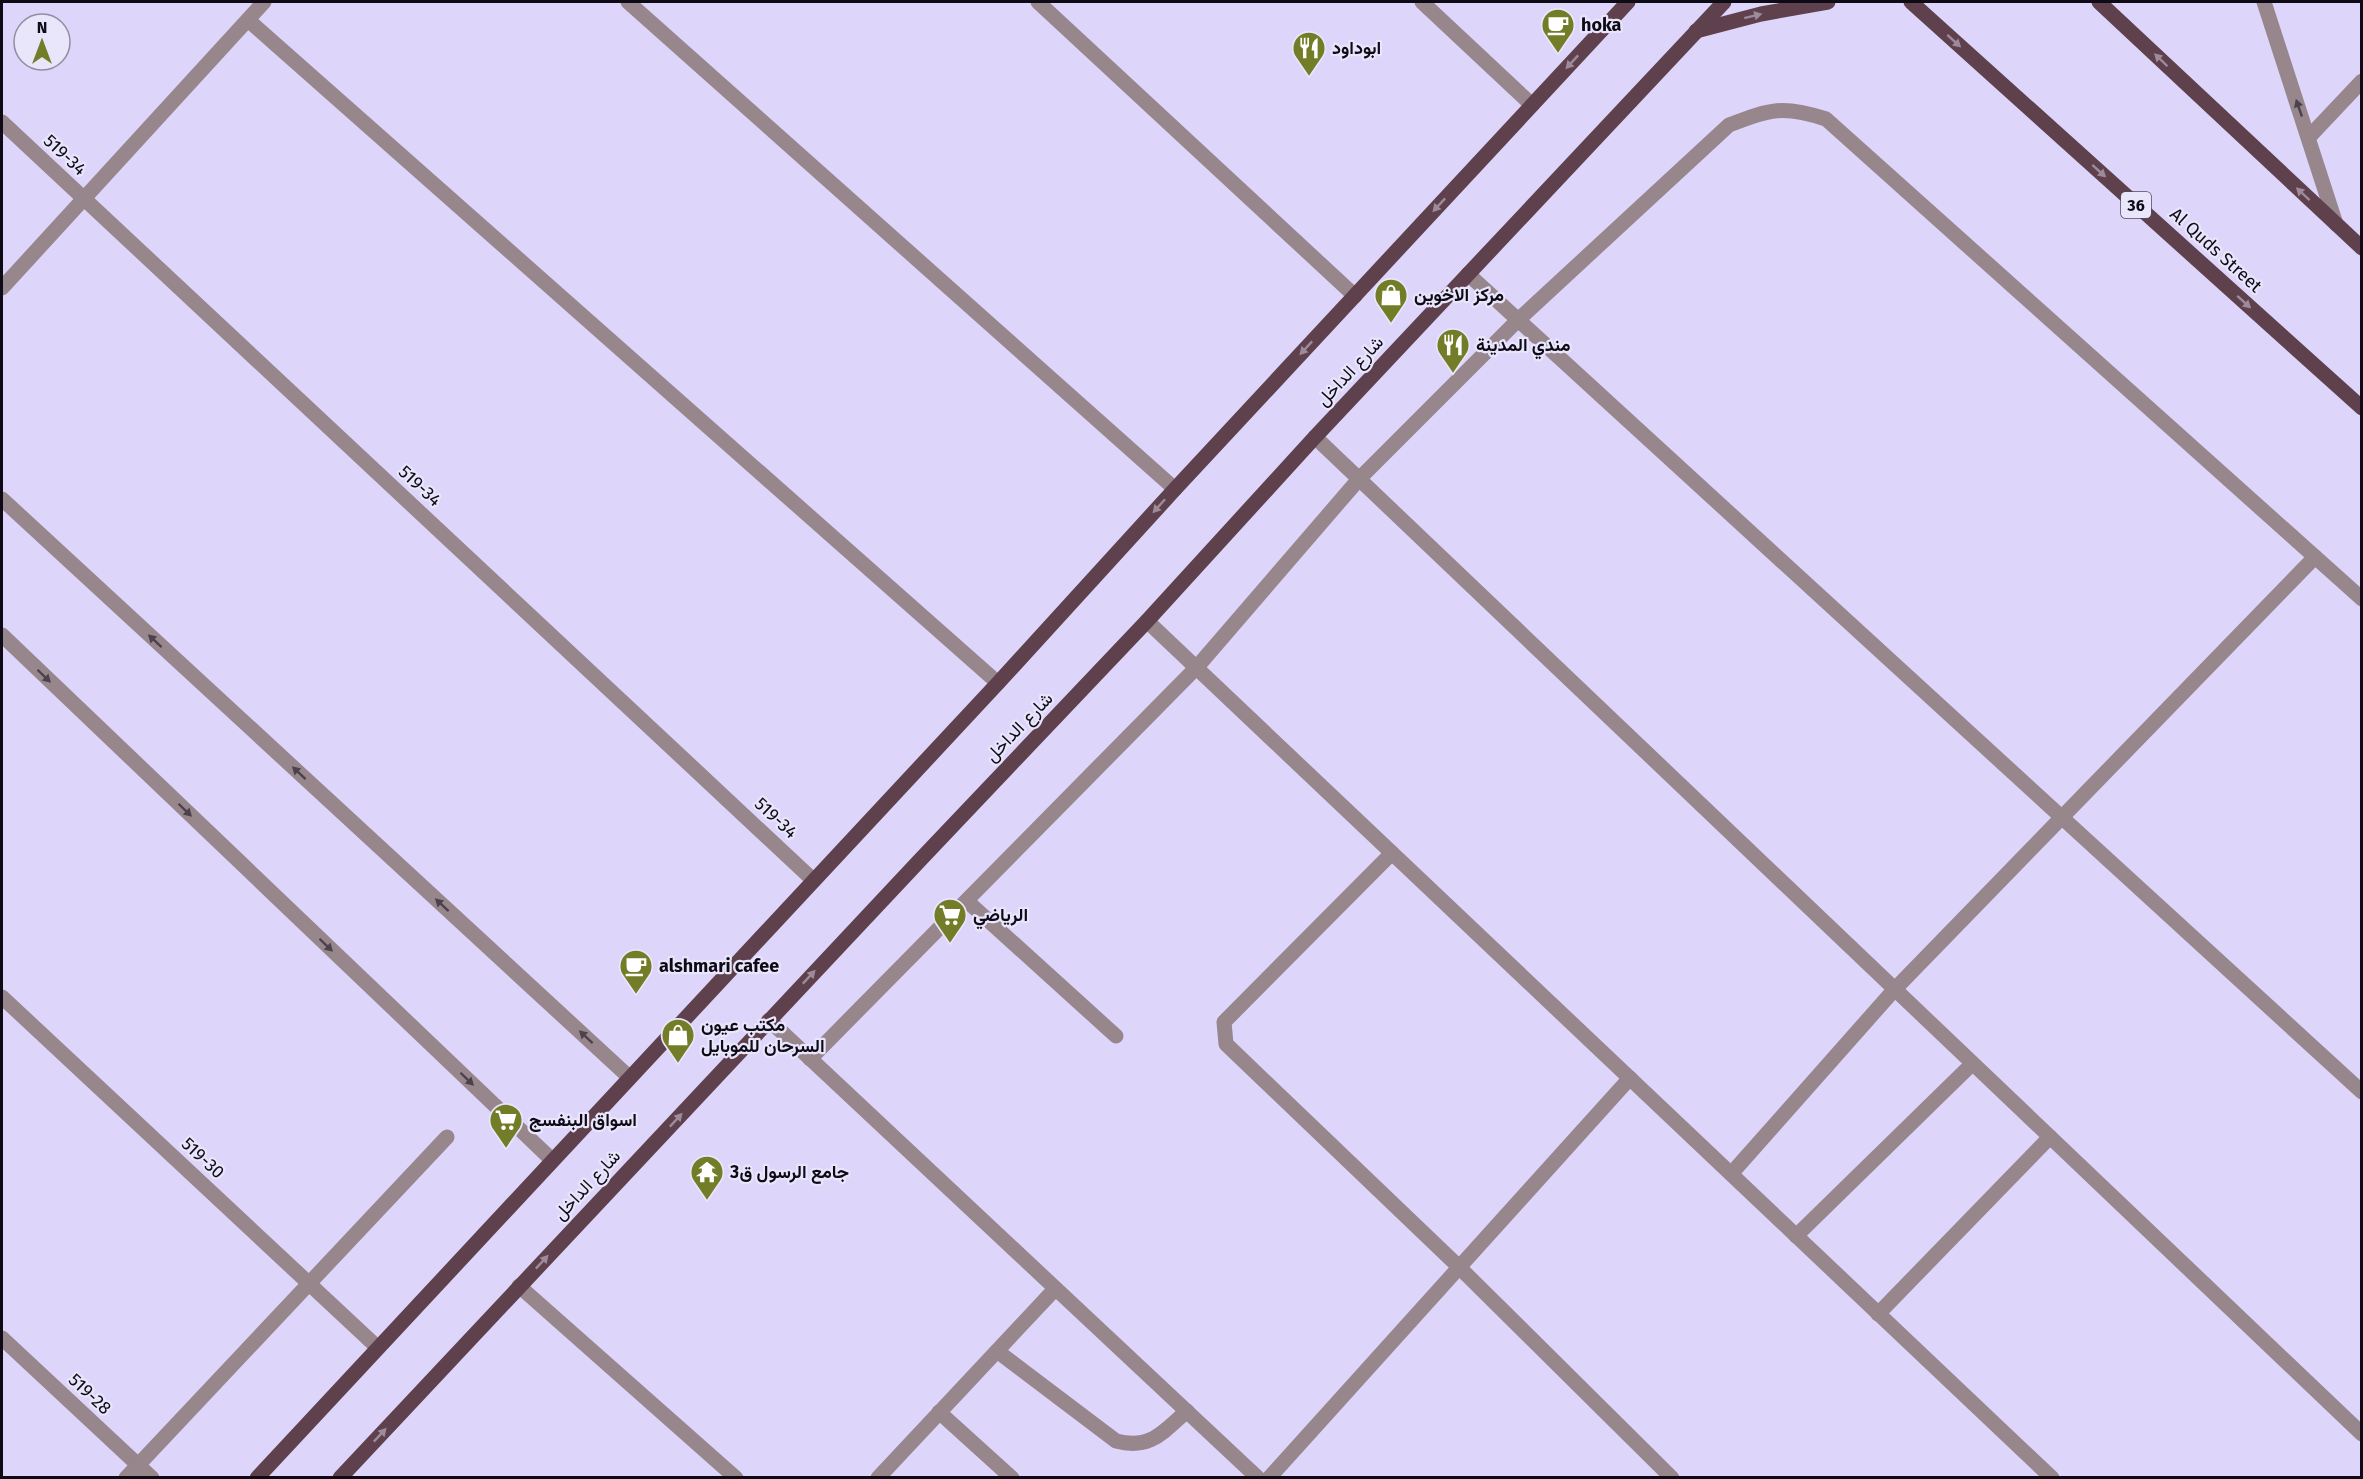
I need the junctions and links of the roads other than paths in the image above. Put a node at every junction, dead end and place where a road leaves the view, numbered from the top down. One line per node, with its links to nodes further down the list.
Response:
1 (264, 2): 11 (street)
2 (628, 2): 27 (street)
3 (1038, 2): 22 (street)
4 (1422, 2): 14 (street)
5 (1627, 2): 14 (main road, one-way to 14)
6 (1724, 2): 12 (main road, شارع الداخل)
7 (1828, 2): 12 (main road, one-way to 7)
8 (1911, 2): 24 (main road, Al Quds Street / 36, one-way to 24)
9 (2099, 2): 18 (main road, one-way to 9)
10 (2264, 2): 16 (street, one-way to 10)
11 (248, 20): 17 (street); 34 (street)
12 (1696, 31): 20 (main road, شارع الداخل)
13 (2361, 81): 16 (street)
14 (1532, 105): 22 (main road, one-way to 22)
15 (2, 122): 17 (street, 519-34)
16 (2309, 137): 18 (street)
17 (84, 199): 21 (street); 37 (street, 519-34)
18 (2336, 224): 19 (main road)
19 (2361, 248)
20 (1468, 274): 23 (street); 25 (main road, شارع الداخل)
21 (2, 288)
22 (1355, 296): 27 (main road, one-way to 27)
23 (1518, 320): 26 (street); 29 (street); 35 (street)
24 (2361, 408)
25 (1315, 437): 26 (street); 31 (main road, شارع الداخل)
26 (1359, 479): 33 (street); 39 (street)
27 (1175, 489): 34 (main road, one-way to 34)
28 (2, 499): 45 (street, one-way to 28)
29 (2315, 557): 30 (street); 35 (street)
30 (2361, 599)
31 (1147, 621): 33 (street); 41 (main road, شارع الداخل, one-way to 31)
32 (2, 635): 50 (street, one-way to 50)
33 (1197, 667): 36 (street); 38 (street)
34 (998, 683): 37 (main road)
35 (2062, 819): 39 (street); 47 (street)
36 (1392, 853): 46 (street); 53 (street)
37 (812, 879): 45 (main road)
38 (968, 902): 42 (street); 43 (street)
39 (1894, 990): 44 (street); 51 (street)
40 (2, 997): 54 (street, 519-30)
41 (769, 1020): 43 (street); 55 (main road, شارع الداخل, one-way to 41)
42 (1116, 1036)
43 (810, 1059): 56 (street)
44 (1972, 1064): 49 (street); 52 (street)
45 (629, 1077): 50 (main road)
46 (1630, 1078): 51 (street); 53 (street)
47 (2361, 1092)
48 (447, 1137): 54 (street)
49 (2050, 1137): 57 (street); 63 (street)
50 (552, 1160): 59 (main road)
51 (1731, 1174): 52 (street)
52 (1796, 1236): 57 (street)
53 (1459, 1267): 73 (street); 74 (street)
54 (309, 1284): 59 (street, 519-30); 64 (street)
55 (519, 1286): 68 (main road, شارع الداخل, one-way to 55); 69 (street)
56 (1055, 1289): 60 (street); 62 (street)
57 (1878, 1314): 75 (street)
58 (2, 1338): 64 (street, 519-28)
59 (377, 1347): 67 (main road)
60 (997, 1351): 61 (street); 62 (street)
61 (939, 1412): 70 (street); 71 (street)
62 (1187, 1412): 72 (street)
63 (2361, 1434)
64 (138, 1464): 65 (street); 66 (street, 519-28)
65 (126, 1478)
66 (152, 1478)
67 (257, 1478)
68 (340, 1478)
69 (736, 1478)
70 (878, 1478)
71 (1012, 1478)
72 (1258, 1478)
73 (1269, 1478)
74 (1672, 1478)
75 (2052, 1478)

